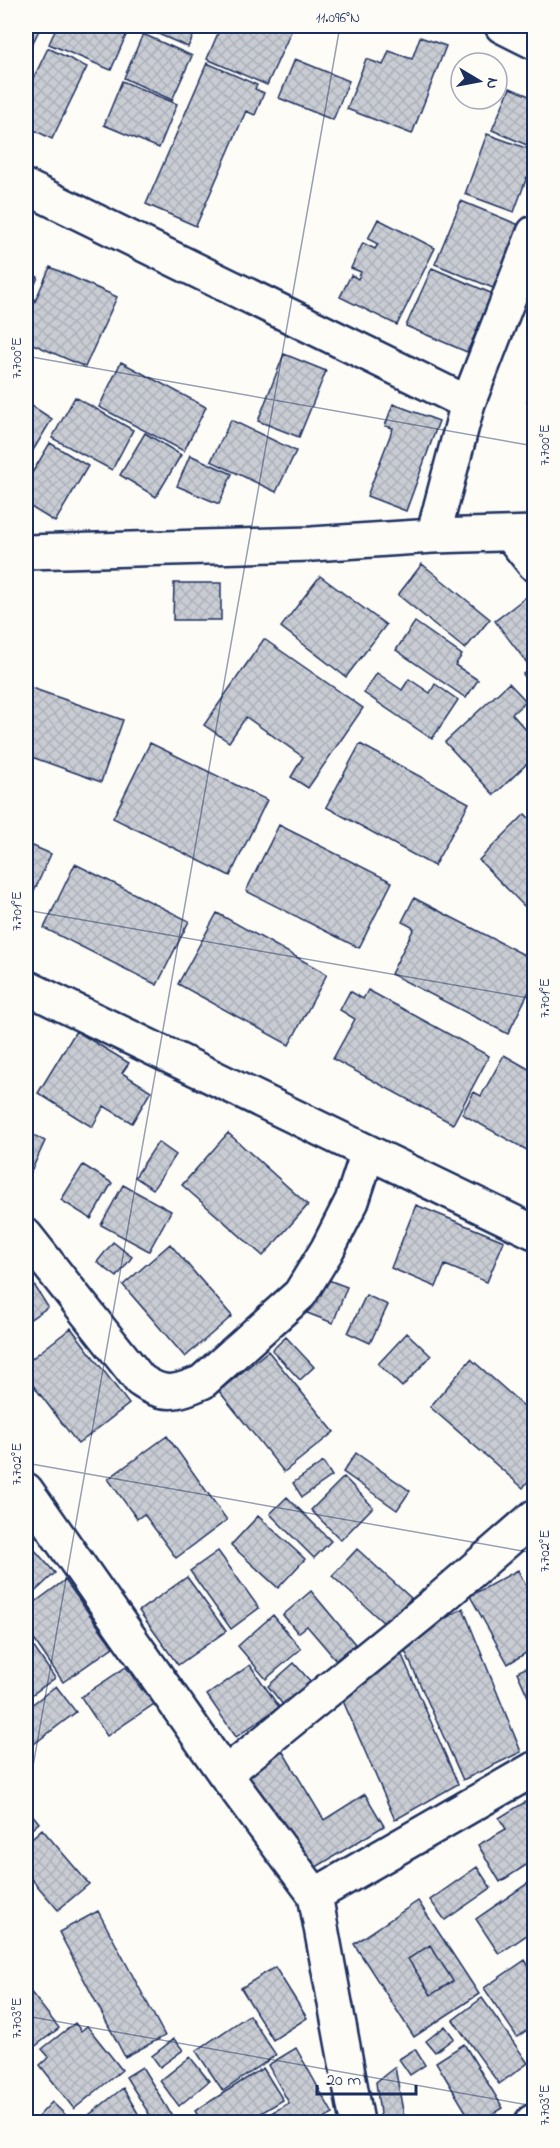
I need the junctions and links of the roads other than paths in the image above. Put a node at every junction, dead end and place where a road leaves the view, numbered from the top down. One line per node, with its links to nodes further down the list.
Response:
1 (502, 26): 2 (street)
2 (534, 42)
3 (26, 187): 5 (street)
4 (534, 233): 5 (street)
5 (468, 404): 7 (street)
6 (522, 533): 7 (street); 9 (street)
7 (433, 536): 8 (street)
8 (26, 552)
9 (534, 564)
10 (26, 987): 11 (street)
11 (368, 1152): 12 (street); 13 (street)
12 (534, 1232)
13 (26, 1236)
14 (26, 1490): 17 (street)
15 (534, 1517): 17 (street)
16 (534, 1769): 18 (street)
17 (225, 1774): 18 (street)
18 (315, 1895): 19 (street)
19 (357, 2122)

